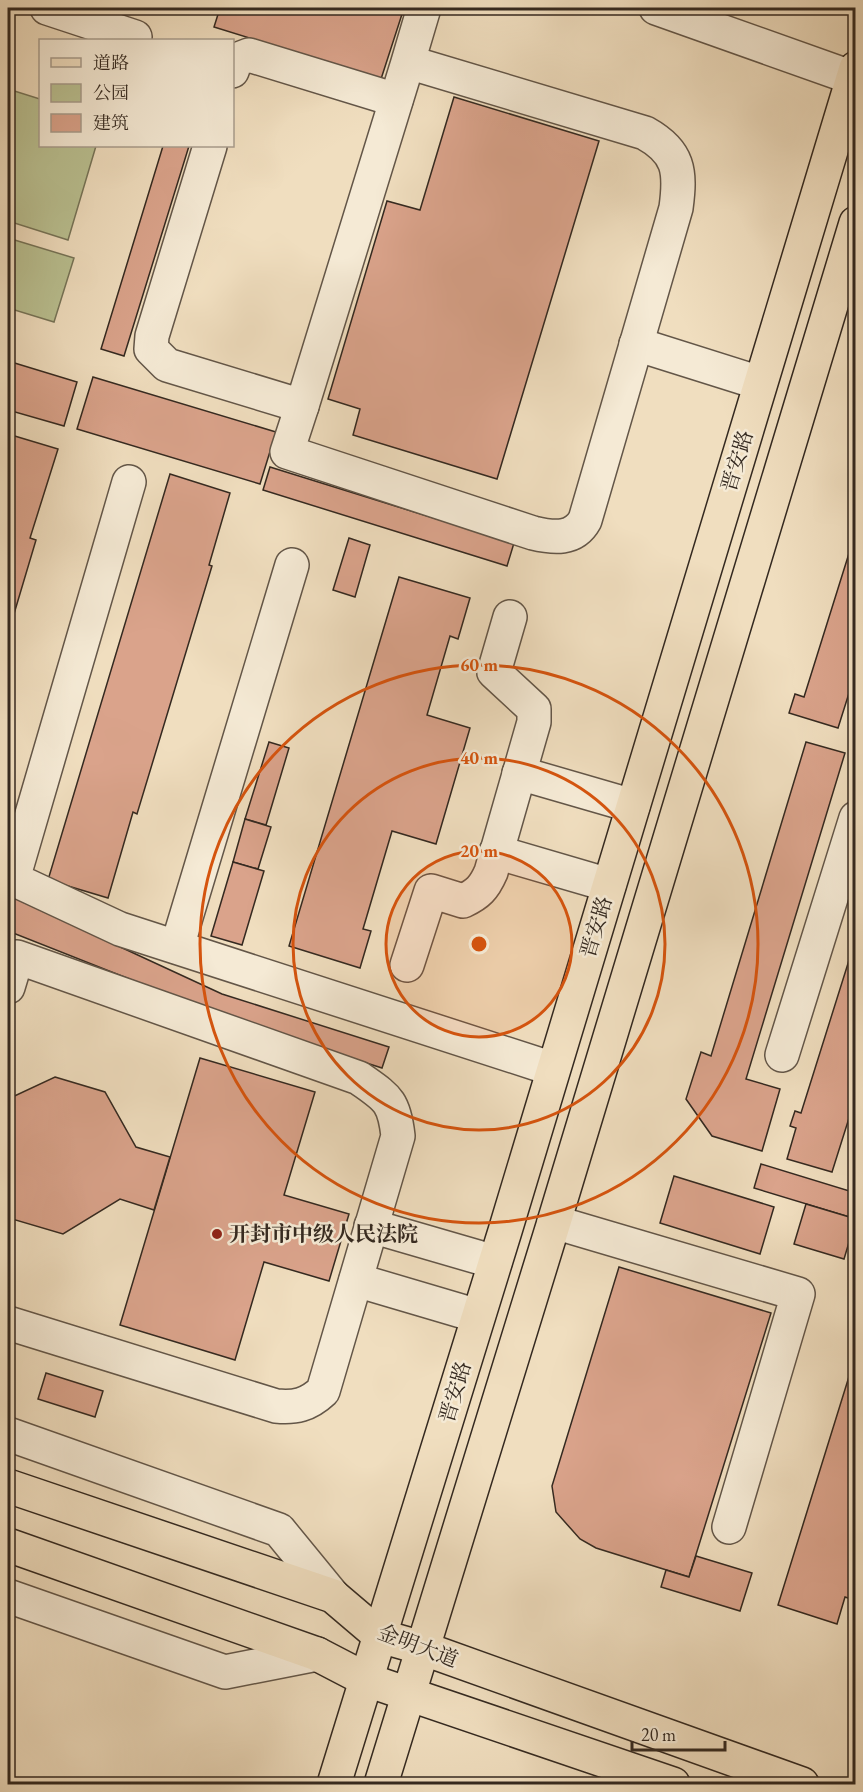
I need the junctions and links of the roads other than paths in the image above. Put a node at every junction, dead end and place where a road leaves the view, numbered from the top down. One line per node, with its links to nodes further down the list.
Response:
1 (424, 8): 5 (street)
2 (656, 8): 7 (street)
3 (53, 9): 4 (street)
4 (134, 39)
5 (408, 62): 8 (street); 11 (street)
6 (234, 66): 8 (street)
7 (854, 75): 12 (main road, 晋安路)
8 (396, 100): 13 (street)
9 (210, 147): 13 (street)
10 (855, 223): 27 (main road, 晋安路)
11 (636, 344): 12 (street); 13 (street)
12 (760, 383): 18 (main road, 晋安路)
13 (302, 406)
14 (129, 482): 22 (street)
15 (292, 566): 22 (street)
16 (510, 617): 17 (street)
17 (519, 773): 18 (street); 20 (street)
18 (633, 806): 21 (main road, 晋安路)
19 (855, 818): 25 (street)
20 (496, 852): 21 (street); 23 (street)
21 (609, 885): 26 (main road, 晋安路)
22 (177, 948): 26 (street)
23 (407, 965)
24 (8, 987): 28 (street)
25 (782, 1055)
26 (553, 1069): 29 (main road, 晋安路)
27 (554, 1222): 35 (street); 40 (main road, 晋安路)
28 (371, 1226): 29 (street); 30 (street)
29 (495, 1262): 31 (main road, 晋安路)
30 (356, 1280): 31 (street); 32 (street)
31 (478, 1316): 39 (main road, 晋安路)
32 (8, 1325)
33 (8, 1434): 38 (street)
34 (8, 1485): 38 (main road, 金明大道)
35 (729, 1527)
36 (8, 1545): 41 (main road)
37 (8, 1596): 41 (street)
38 (333, 1596): 39 (main road, 金明大道)
39 (380, 1636): 40 (main road, 金明大道); 42 (main road, 晋安路)
40 (422, 1648): 43 (main road, 晋安路); 47 (main road, 金明大道)
41 (317, 1654): 42 (main road)
42 (367, 1680): 43 (main road); 44 (main road, 晋安路)
43 (409, 1694): 45 (main road, 晋安路); 46 (main road)
44 (330, 1780)
45 (381, 1785)
46 (673, 1785)
47 (802, 1785)

